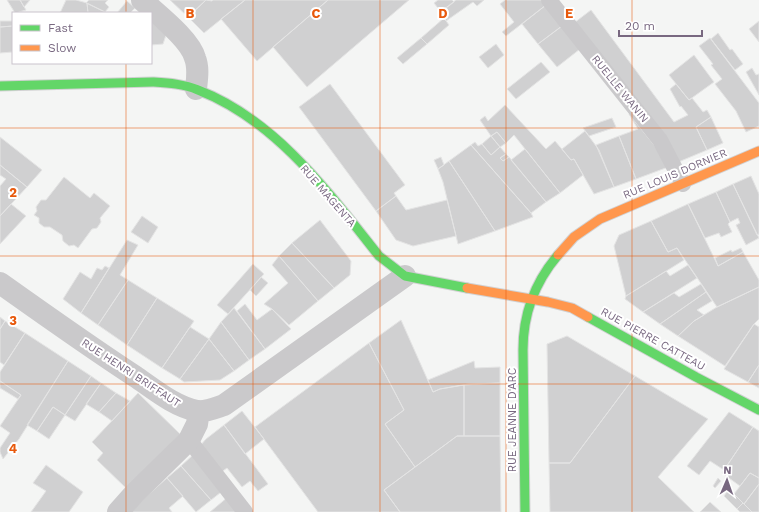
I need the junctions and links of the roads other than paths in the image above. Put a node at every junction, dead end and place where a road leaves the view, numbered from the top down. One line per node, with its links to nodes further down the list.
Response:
1 (142, 0): 4 (street)
2 (549, 0): 6 (lane, RUELLE WANIN)
3 (0, 86): 4 (street, RUE MAGENTA)
4 (196, 89): 7 (street, RUE MAGENTA)
5 (759, 151): 6 (street, RUE LOUIS DORNIER)
6 (683, 184): 10 (street, RUE LOUIS DORNIER)
7 (405, 276): 9 (street, RUE MAGENTA); 12 (street, RUE HENRI BRIFFAUT)
8 (0, 283): 12 (street, RUE HENRI BRIFFAUT)
9 (465, 288): 10 (street, RUE PIERRE CATTEAU)
10 (531, 299): 11 (street, RUE PIERRE CATTEAU); 16 (street, RUE JEANNE D'ARC)
11 (759, 410)
12 (199, 411): 13 (street)
13 (189, 440): 14 (street); 15 (lane)
14 (118, 512)
15 (245, 512)
16 (525, 512)

